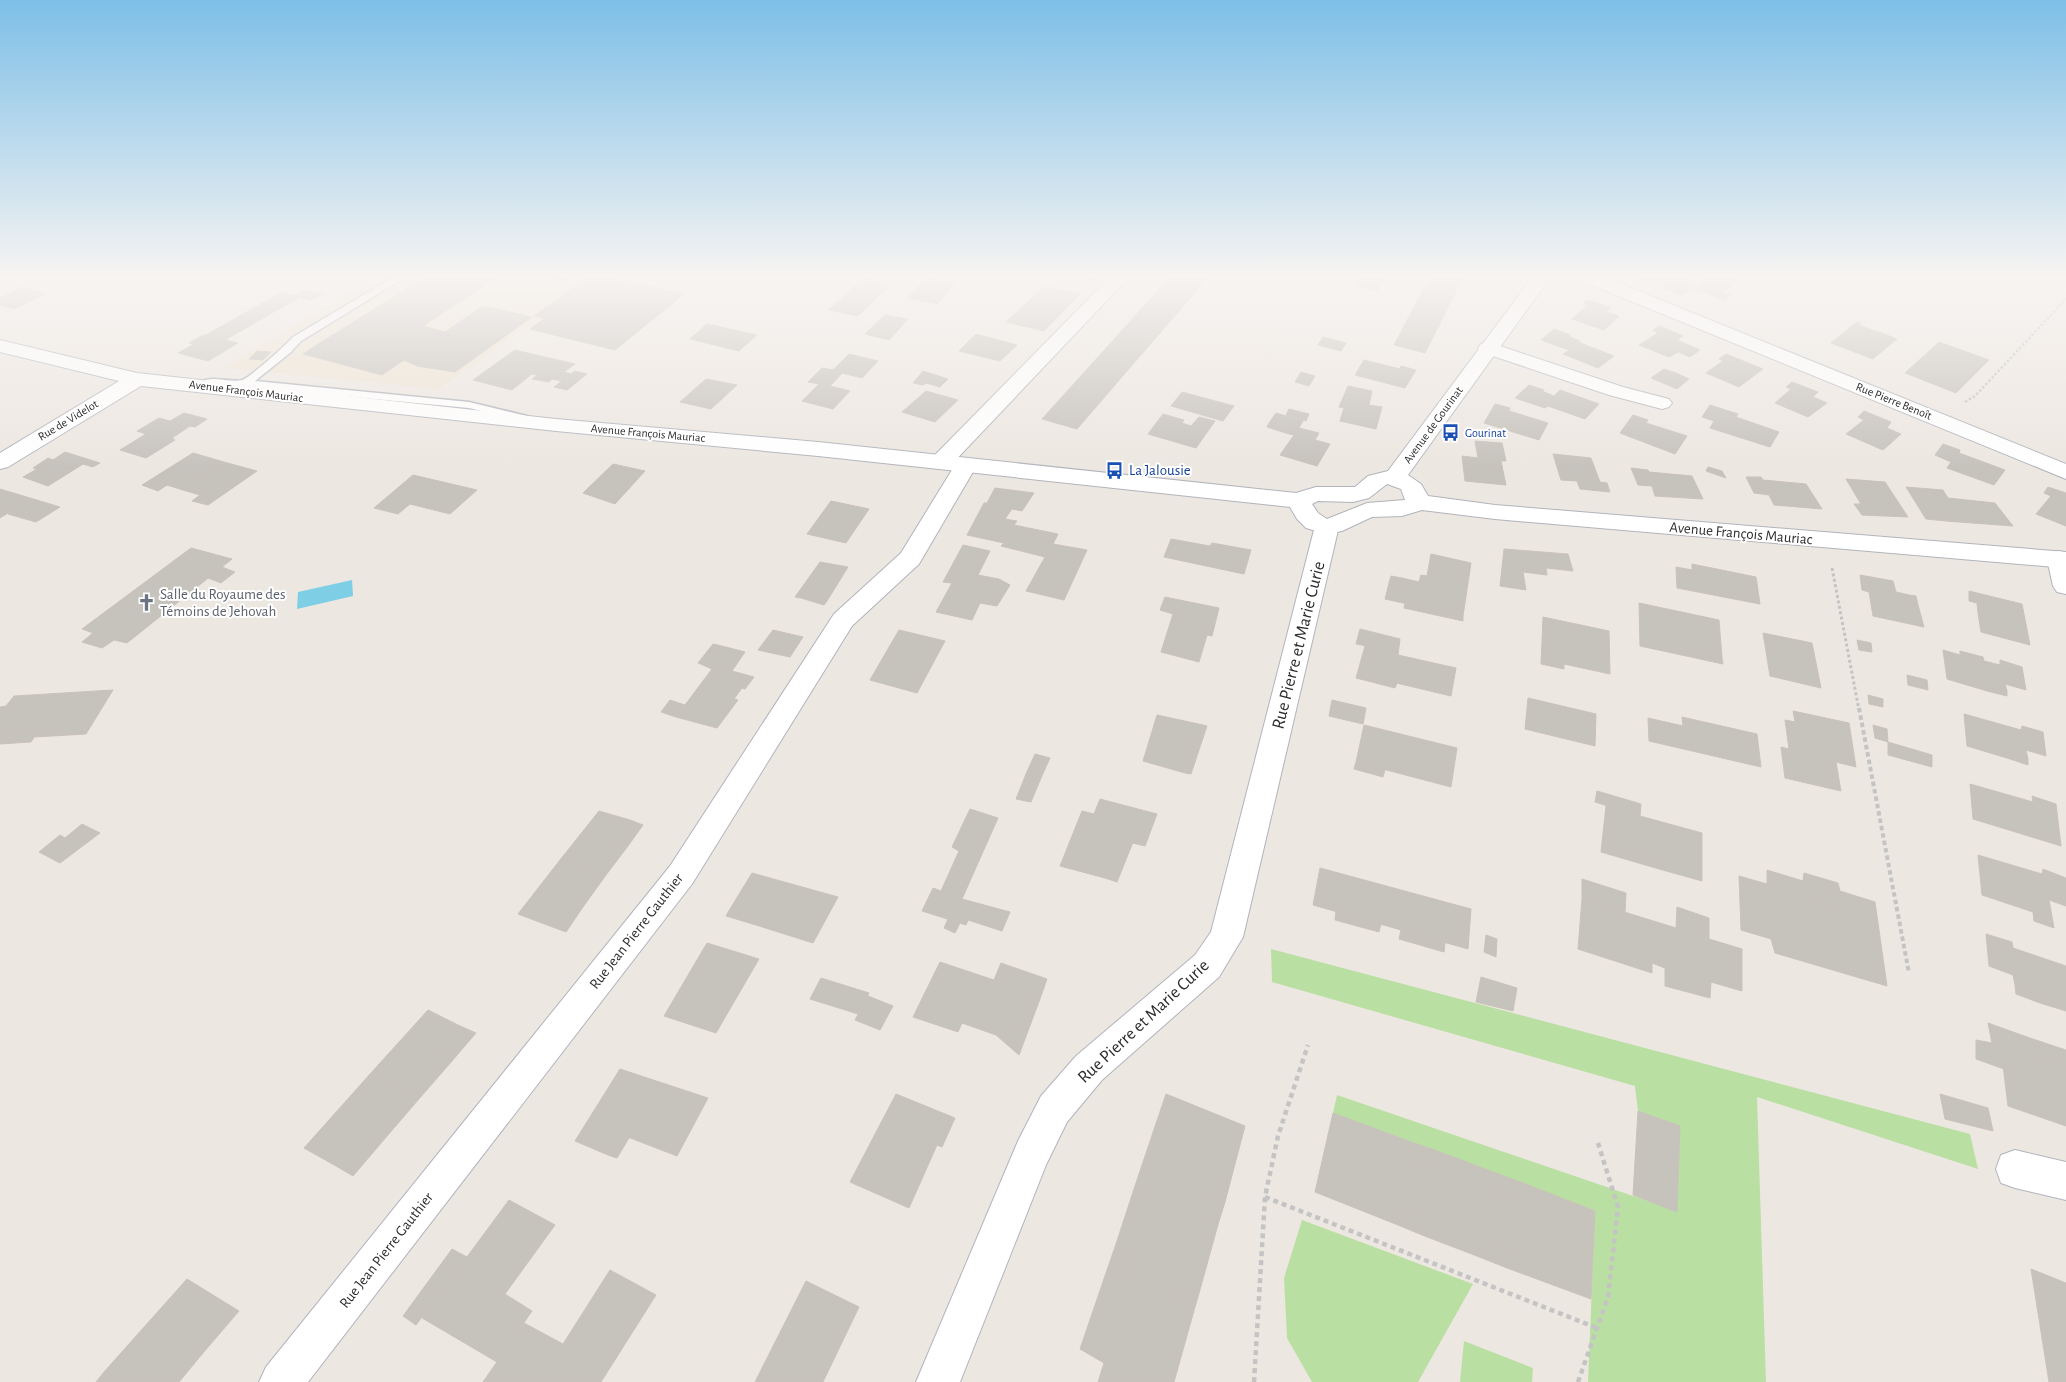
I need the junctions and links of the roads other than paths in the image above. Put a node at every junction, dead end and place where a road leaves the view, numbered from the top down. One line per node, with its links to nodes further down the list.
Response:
1 (297, 339): 8 (lane)
2 (1065, 339): 11 (street, Rue Jean Pierre Gauthier)
3 (1494, 339): 6 (street, Avenue de Gourinat)
4 (1743, 339): 12 (street, Rue Pierre Benoît)
5 (0, 346): 7 (street, Avenue François Mauriac)
6 (1488, 348): 9 (street); 13 (street, Avenue de Gourinat)
7 (137, 378): 8 (street, Avenue François Mauriac); 10 (street, Rue de Videlot)
8 (241, 387): 11 (street, Avenue François Mauriac)
9 (1662, 404)
10 (0, 462)
11 (954, 464): 14 (street, Avenue François Mauriac); 21 (street, Rue Jean Pierre Gauthier)
12 (2066, 472)
13 (1394, 478): 14 (street, Avenue François Mauriac); 15 (street)
14 (1300, 501): 16 (street)
15 (1417, 502): 16 (street, Avenue François Mauriac); 17 (street, Avenue François Mauriac)
16 (1327, 526): 22 (street, Rue Pierre et Marie Curie)
17 (2063, 559): 18 (street)
18 (2066, 586)
19 (2015, 1169): 20 (street)
20 (2066, 1181)
21 (281, 1382)
22 (938, 1382)

